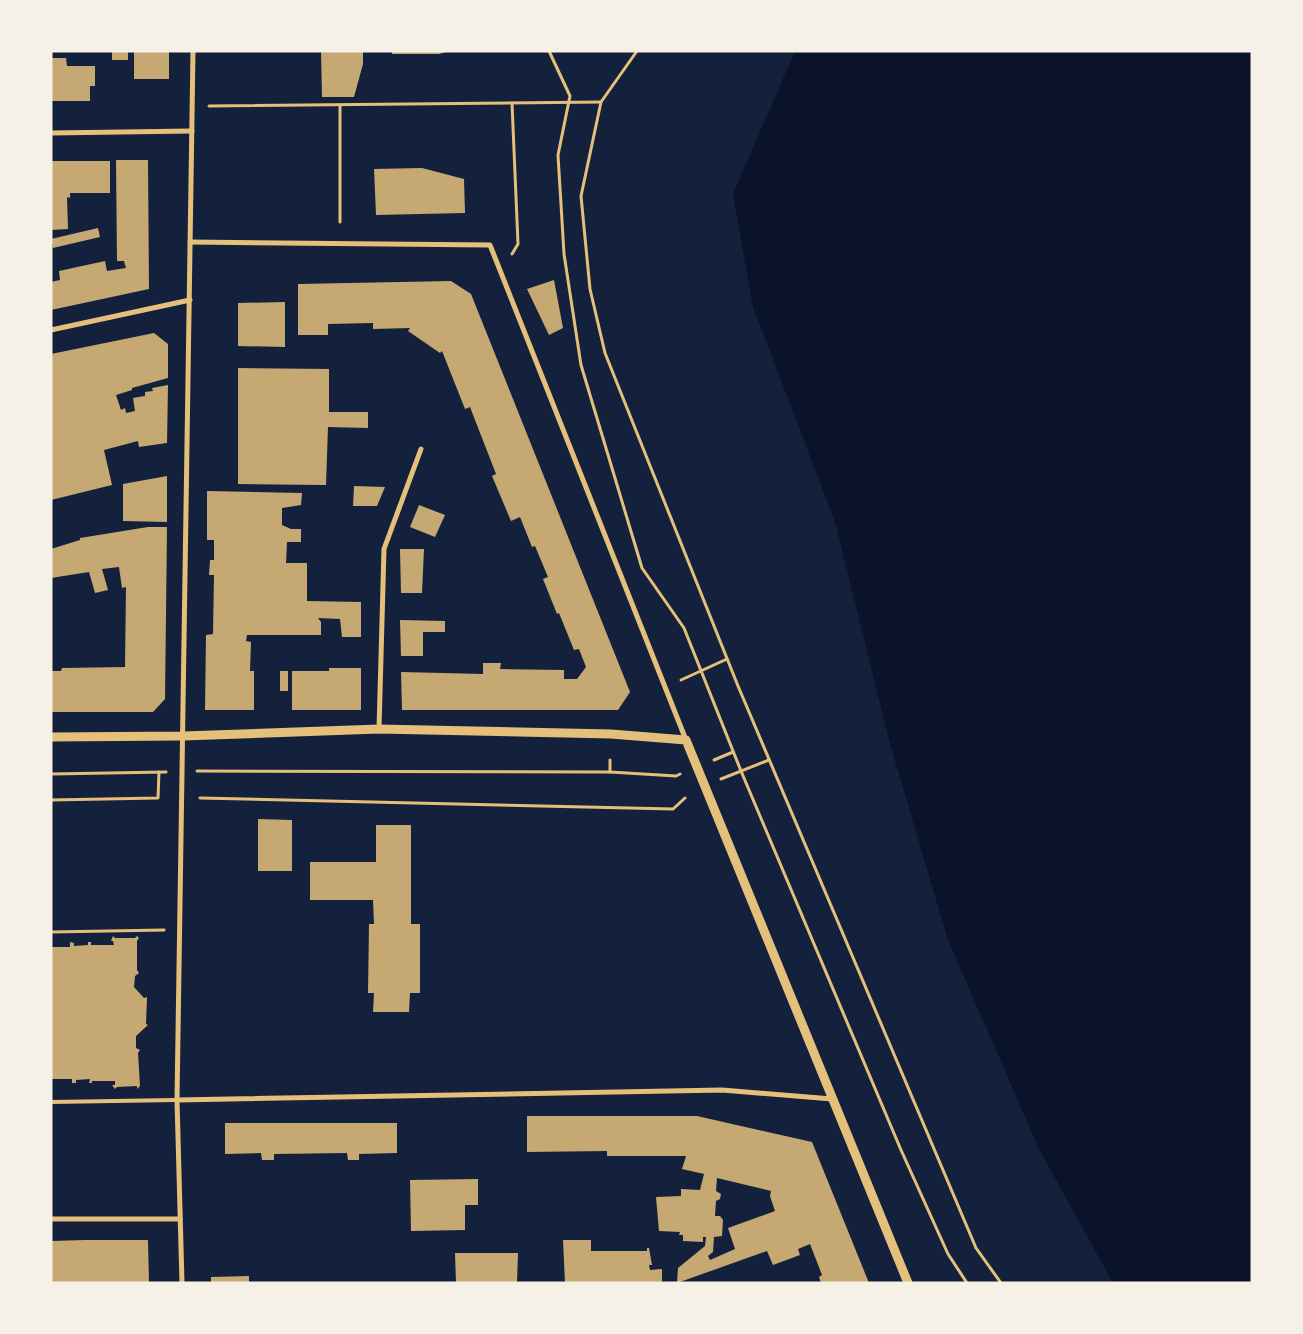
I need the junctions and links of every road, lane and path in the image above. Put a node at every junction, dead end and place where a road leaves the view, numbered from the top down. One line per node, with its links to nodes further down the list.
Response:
1 (193, 51): 9 (street)
2 (549, 51): 4 (path)
3 (637, 51): 5 (path)
4 (569, 102): 5 (path); 6 (path); 18 (path)
5 (601, 102): 17 (path)
6 (512, 103): 7 (path); 13 (path)
7 (340, 105): 8 (path); 11 (path)
8 (209, 106)
9 (192, 131): 10 (street); 12 (street)
10 (51, 133)
11 (340, 222)
12 (190, 242): 14 (street); 23 (street)
13 (508, 258)
14 (190, 300): 15 (street); 21 (street)
15 (51, 330)
16 (421, 450): 20 (street)
17 (727, 659): 18 (path); 25 (path)
18 (701, 671): 19 (path); 27 (path)
19 (681, 680)
20 (380, 729): 21 (street); 23 (street)
21 (183, 736): 22 (street); 26 (street)
22 (51, 738)
23 (686, 740): 38 (street)
24 (610, 760): 29 (path)
25 (769, 760): 27 (path); 46 (path)
26 (182, 771): 28 (path); 29 (path); 36 (street)
27 (741, 771): 32 (path); 45 (path)
28 (160, 772): 30 (path); 35 (path)
29 (610, 772): 31 (path)
30 (51, 774)
31 (676, 776)
32 (721, 780)
33 (200, 798): 34 (path)
34 (685, 798)
35 (51, 800)
36 (180, 930): 37 (path); 39 (street)
37 (51, 932)
38 (832, 1099): 39 (street); 44 (street)
39 (177, 1100): 40 (lane); 41 (street)
40 (51, 1102)
41 (180, 1218): 42 (street); 43 (street)
42 (51, 1219)
43 (182, 1283)
44 (908, 1283)
45 (967, 1283)
46 (1001, 1283)

